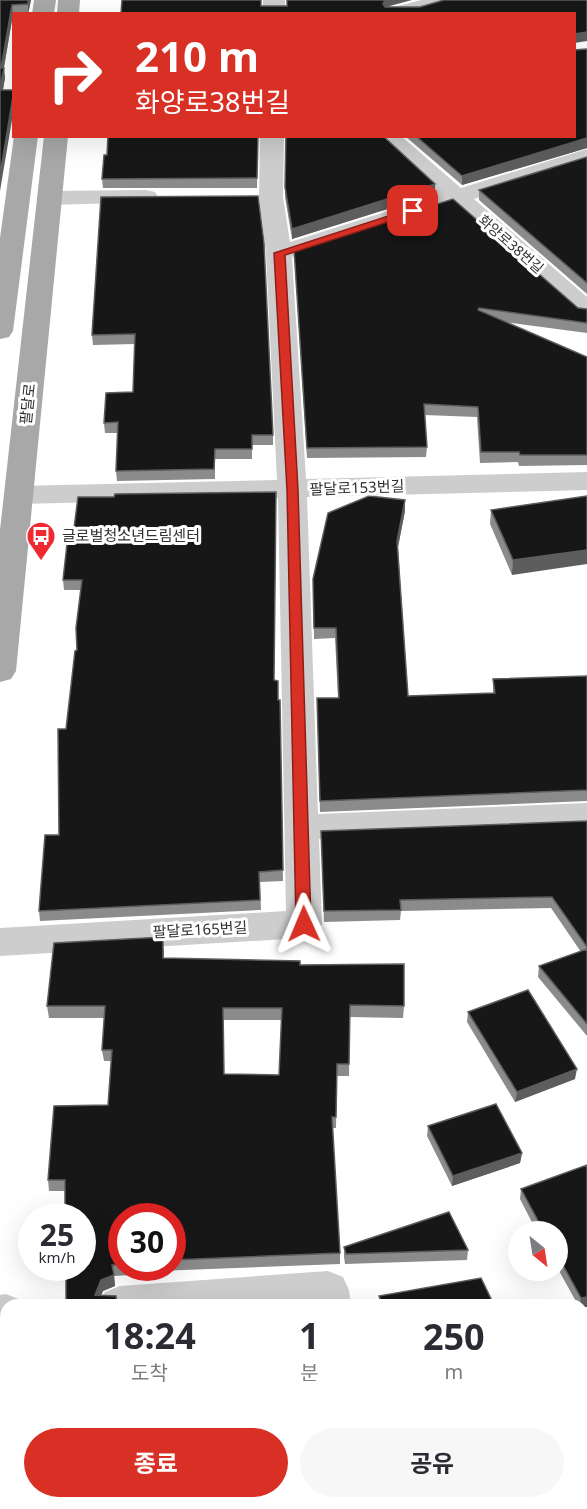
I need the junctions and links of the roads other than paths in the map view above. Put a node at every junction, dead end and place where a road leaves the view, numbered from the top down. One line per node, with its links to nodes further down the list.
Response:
1 (430, 2): 2 (street)
2 (401, 12)
3 (25, 138): 11 (main road)
4 (56, 138): 10 (main road, 팔달로)
5 (272, 138): 12 (street, 팔달로165번길)
6 (388, 138): 9 (street, 화양로38번길)
7 (587, 156): 9 (street)
8 (166, 197): 10 (street)
9 (457, 197): 12 (street); 13 (street, 화양로38번길)
10 (49, 198): 18 (main road, 팔달로)
11 (9, 199): 15 (main road)
12 (279, 253): 17 (street, 팔달로165번길)
13 (576, 287): 14 (street)
14 (587, 310)
15 (0, 331)
16 (587, 481): 17 (street, 팔달로153번길)
17 (292, 490): 18 (street, 팔달로153번길); 21 (street, 팔달로165번길)
18 (18, 495): 19 (main road, 팔달로)
19 (0, 671)
20 (587, 816): 21 (street)
21 (303, 827): 22 (street, 팔달로165번길)
22 (0, 942)
23 (203, 1299): 24 (street)
24 (329, 1299)

